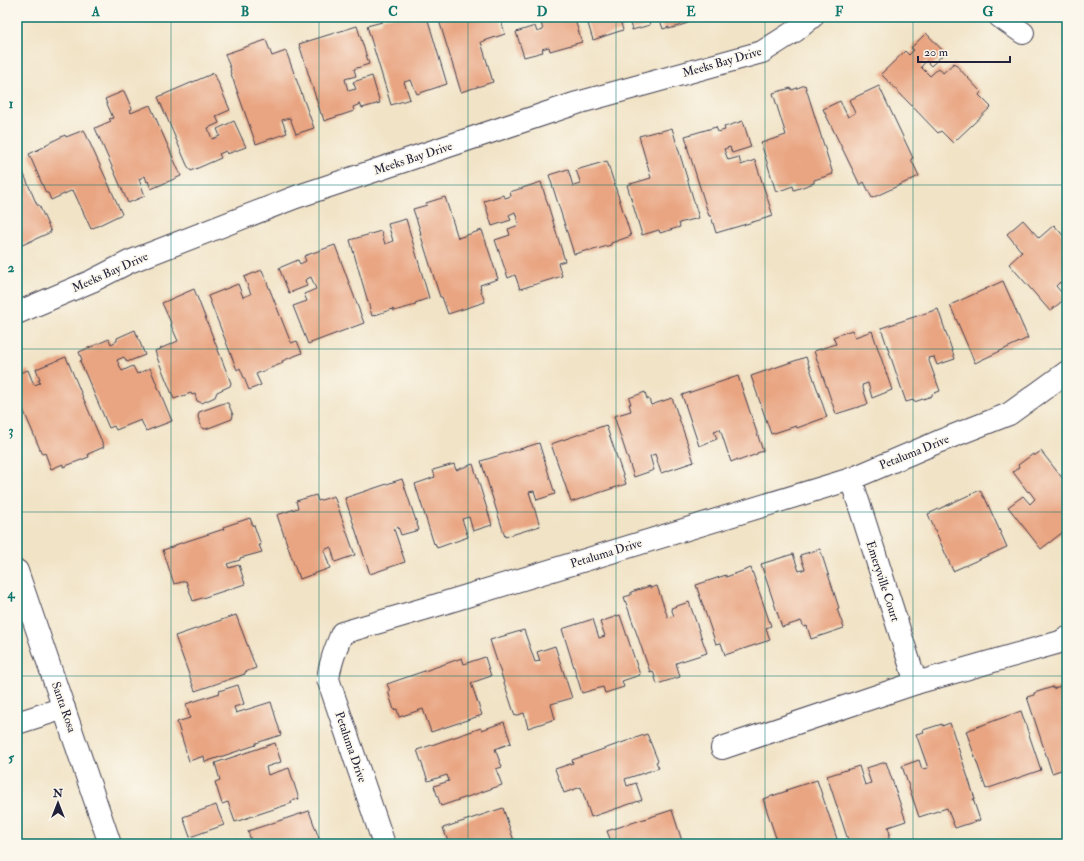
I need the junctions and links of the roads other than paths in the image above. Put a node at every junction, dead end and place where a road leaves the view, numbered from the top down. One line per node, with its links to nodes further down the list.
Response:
1 (812, 17): 4 (street, Meeks Bay Drive)
2 (1000, 17): 3 (street)
3 (1023, 33)
4 (17, 313)
5 (1067, 372): 6 (street, Petaluma Drive)
6 (851, 479): 9 (street, Emeryville Court); 14 (street, Petaluma Drive)
7 (17, 571): 10 (street, Santa Rosa)
8 (1067, 638): 9 (street)
9 (916, 683): 12 (street)
10 (64, 708): 11 (street); 13 (street, Santa Rosa)
11 (17, 723)
12 (722, 748)
13 (110, 844)
14 (384, 844)

